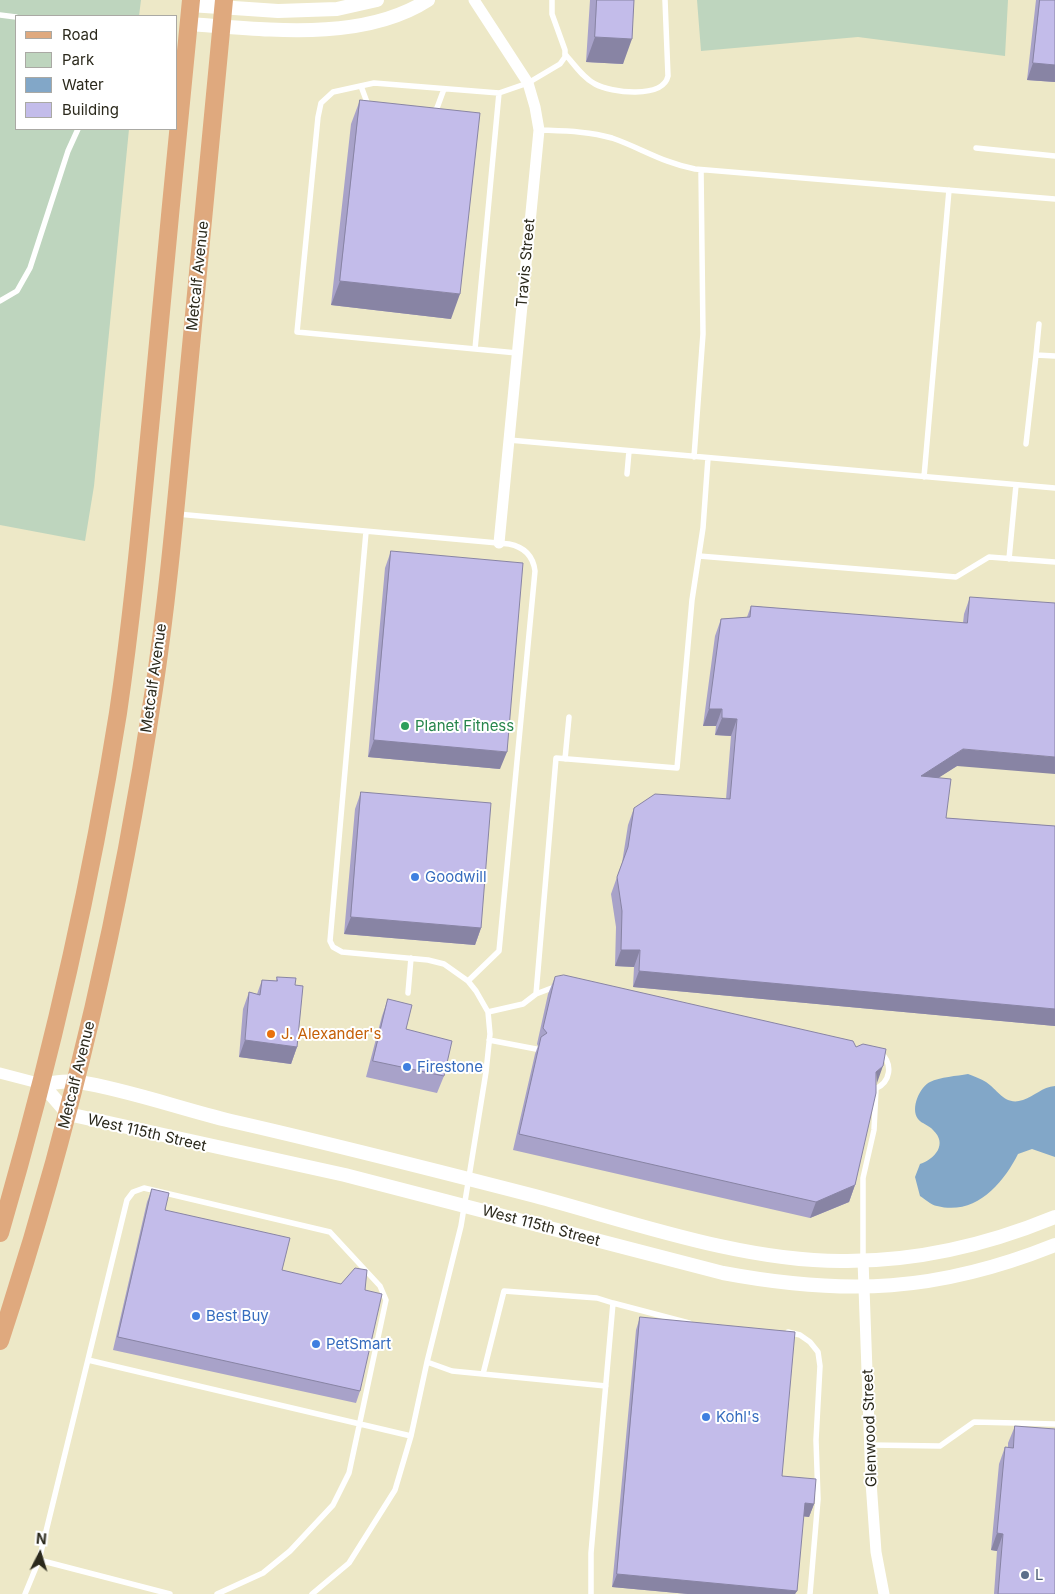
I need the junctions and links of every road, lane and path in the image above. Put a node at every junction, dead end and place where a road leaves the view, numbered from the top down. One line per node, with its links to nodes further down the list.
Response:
1 (377, 0): 7 (street)
2 (428, 0): 11 (street)
3 (474, 0): 13 (street, Travis Street)
4 (552, 0): 12 (lane)
5 (665, 0): 12 (lane)
6 (190, 2): 7 (street); 10 (main road, Metcalf Avenue)
7 (223, 4): 11 (main road, Metcalf Avenue)
8 (0, 15): 9 (lane)
9 (15, 17)
10 (188, 24): 11 (street); 60 (main road, Metcalf Avenue)
11 (221, 26): 41 (main road, Metcalf Avenue)
12 (565, 54): 13 (lane)
13 (528, 83): 16 (lane); 20 (street, Travis Street)
14 (361, 86): 15 (lane); 17 (lane); 28 (lane)
15 (444, 89): 16 (lane); 18 (lane)
16 (500, 93): 28 (lane)
17 (375, 110)
18 (424, 116)
19 (78, 130): 26 (lane)
20 (539, 130): 23 (lane); 29 (street, Travis Street)
21 (976, 148): 22 (lane)
22 (1055, 156)
23 (701, 170): 24 (lane); 35 (lane)
24 (949, 190): 25 (lane); 38 (lane)
25 (1055, 199)
26 (0, 301)
27 (1039, 324): 30 (lane)
28 (475, 349): 29 (lane)
29 (517, 353): 32 (street, Travis Street)
30 (1036, 355): 31 (lane); 33 (lane)
31 (1055, 356)
32 (509, 440): 34 (lane); 43 (street, Travis Street)
33 (1026, 444)
34 (629, 451): 35 (lane); 37 (lane)
35 (694, 457): 36 (lane)
36 (708, 458): 38 (lane); 44 (lane)
37 (627, 474)
38 (924, 477): 39 (lane)
39 (1016, 485): 40 (lane); 45 (lane)
40 (1055, 488)
41 (174, 514): 42 (lane); 59 (main road, Metcalf Avenue)
42 (366, 532): 43 (lane); 49 (lane)
43 (499, 543): 50 (lane)
44 (699, 556): 45 (lane); 48 (lane)
45 (1009, 559): 46 (lane)
46 (1055, 562)
47 (569, 716): 48 (lane)
48 (565, 759): 53 (lane)
49 (411, 958): 50 (lane); 52 (lane)
50 (468, 981): 54 (lane)
51 (565, 986): 53 (lane)
52 (408, 993)
53 (536, 994): 54 (lane)
54 (488, 1012): 55 (lane)
55 (489, 1040): 56 (lane); 66 (lane)
56 (536, 1049)
57 (877, 1051): 63 (lane)
58 (0, 1073): 60 (street, West 115th Street)
59 (76, 1081): 60 (street, West 115th Street); 61 (main road, Metcalf Avenue); 66 (street, West 115th Street)
60 (42, 1084): 61 (street, West 115th Street); 69 (main road, Metcalf Avenue)
61 (68, 1114): 67 (street, West 115th Street); 76 (main road, Metcalf Avenue)
62 (866, 1128): 63 (lane)
63 (874, 1130): 65 (lane)
64 (856, 1171): 65 (lane)
65 (864, 1172): 71 (lane)
66 (470, 1179): 67 (lane); 71 (street, West 115th Street)
67 (465, 1206): 72 (street, West 115th Street); 78 (lane)
68 (1055, 1217): 71 (street, West 115th Street)
69 (0, 1233)
70 (1055, 1245): 72 (street, West 115th Street)
71 (863, 1260): 72 (street, Glenwood Street)
72 (864, 1288): 84 (street, Glenwood Street)
73 (613, 1303): 74 (lane); 79 (lane); 80 (lane)
74 (698, 1324)
75 (779, 1331): 91 (lane)
76 (0, 1341)
77 (88, 1360): 81 (lane); 81 (lane); 85 (lane)
78 (427, 1362): 79 (lane); 83 (lane)
79 (483, 1374): 80 (lane)
80 (606, 1386): 90 (lane)
81 (361, 1423): 83 (lane); 88 (lane)
82 (1055, 1424): 84 (lane)
83 (411, 1436): 89 (lane)
84 (870, 1445): 92 (street, Glenwood Street)
85 (39, 1560): 86 (lane); 87 (lane)
86 (25, 1594)
87 (170, 1594)
88 (217, 1594)
89 (312, 1594)
90 (591, 1594)
91 (810, 1594)
92 (884, 1594)

